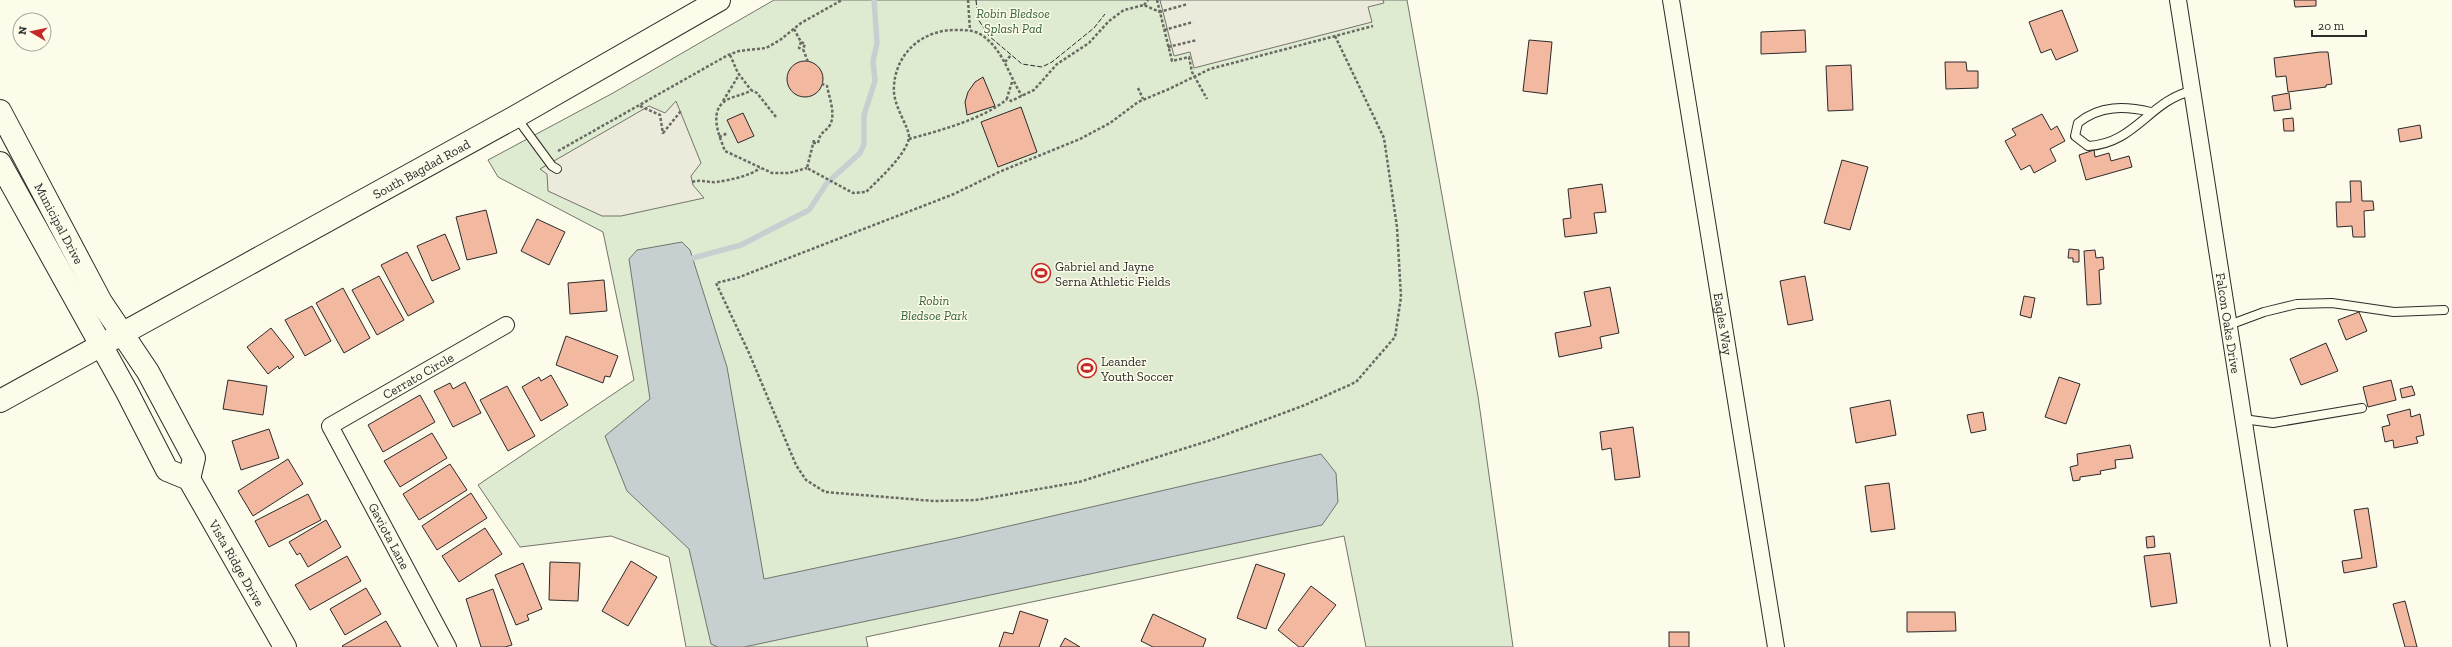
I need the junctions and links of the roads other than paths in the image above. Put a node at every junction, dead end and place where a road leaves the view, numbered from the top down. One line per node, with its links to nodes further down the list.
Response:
1 (718, 0): 7 (street, South Bagdad Road)
2 (1671, 0): 24 (street, Eagles Way)
3 (2178, 0): 4 (street, Falcon Oaks Drive)
4 (2192, 91): 6 (lane); 14 (street, Falcon Oaks Drive)
5 (0, 111): 10 (street, Municipal Drive)
6 (2151, 112): 6 (lane)
7 (515, 117): 9 (lane); 15 (street, South Bagdad Road)
8 (0, 163): 11 (street, Municipal Drive)
9 (557, 169)
10 (46, 198): 11 (street); 15 (street, Municipal Drive)
11 (25, 210): 16 (street, Municipal Drive)
12 (2444, 310): 14 (lane)
13 (506, 325): 20 (street, Cerrato Circle)
14 (2229, 325): 19 (street, Falcon Oaks Drive)
15 (122, 333): 16 (street, South Bagdad Road); 21 (street)
16 (100, 346): 17 (street); 21 (street)
17 (0, 402)
18 (2362, 408): 19 (lane)
19 (2243, 419): 25 (street, Falcon Oaks Drive)
20 (330, 426): 23 (street, Gaviota Lane)
21 (189, 479): 22 (street, Vista Ridge Drive)
22 (284, 647)
23 (448, 647)
24 (1776, 647)
25 (2279, 647)

